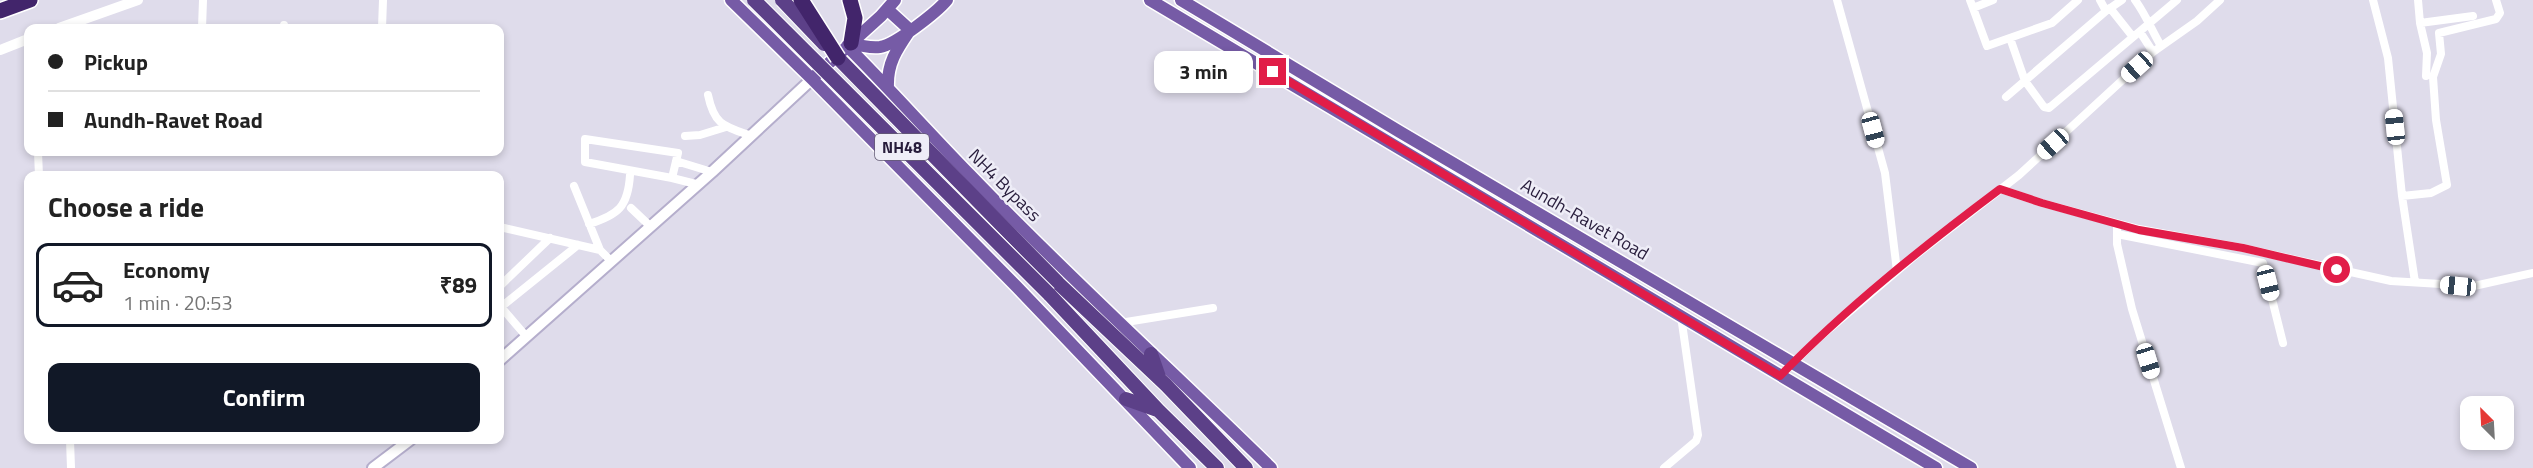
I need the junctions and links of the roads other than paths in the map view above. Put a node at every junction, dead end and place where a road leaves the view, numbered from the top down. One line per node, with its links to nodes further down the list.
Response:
1 (30, 0): 27 (highway)
2 (138, 0): 30 (main road)
3 (202, 0): 31 (street)
4 (383, 0): 32 (street)
5 (754, 0): 75 (highway, NH48, bridge)
6 (782, 0): 39 (highway, NH48, bridge)
7 (801, 0): 39 (highway, bridge)
8 (850, 0): 39 (highway)
9 (947, 0): 34 (main road)
10 (1150, 0): 79 (main road, Aundh-Ravet Road)
11 (1181, 0): 85 (main road, Aundh-Ravet Road)
12 (1837, 0): 71 (street)
13 (1993, 0): 24 (street)
14 (2078, 0): 36 (street)
15 (2100, 0): 26 (street)
16 (2122, 0): 26 (street)
17 (2135, 0): 33 (street)
18 (2177, 0): 33 (street)
19 (2220, 0): 38 (street)
20 (2373, 0): 60 (street)
21 (2418, 0): 29 (street)
22 (2496, 0): 60 (street)
23 (731, 1): 43 (main road)
24 (1971, 4): 36 (street)
25 (891, 5): 34 (main road); 39 (main road)
26 (2108, 9): 35 (street); 44 (street)
27 (0, 11)
28 (2473, 16): 29 (street)
29 (2420, 23): 42 (street)
30 (70, 24)
31 (202, 24)
32 (382, 24)
33 (2149, 26): 35 (street); 38 (street)
34 (910, 30): 39 (main road); 45 (main road)
35 (2136, 34): 41 (street); 44 (street)
36 (2010, 38): 44 (street)
37 (24, 41): 40 (main road)
38 (2161, 46): 41 (street)
39 (846, 49): 43 (main road); 45 (main road, NH4 Bypass); 75 (highway, NH48)
40 (0, 50)
41 (2153, 52): 59 (street)
42 (2426, 76)
43 (812, 79): 49 (main road); 87 (main road)
44 (2025, 81): 47 (street)
45 (888, 87): 80 (main road, NH4 Bypass)
46 (708, 95): 48 (street)
47 (2006, 97)
48 (726, 127): 49 (street); 50 (street)
49 (749, 135): 54 (main road)
50 (685, 136)
51 (38, 156): 53 (street)
52 (676, 161): 54 (street); 56 (street); 56 (street)
53 (39, 171)
54 (712, 172): 57 (main road)
55 (630, 175): 62 (street)
56 (672, 178): 57 (street)
57 (696, 184): 64 (main road)
58 (574, 186): 62 (street)
59 (2000, 189): 63 (street); 71 (street)
60 (2402, 196): 74 (street)
61 (631, 208): 64 (street)
62 (589, 224): 69 (street)
63 (2117, 224): 66 (street); 74 (street)
64 (650, 226): 70 (main road)
65 (504, 228): 67 (street)
66 (2117, 234): 82 (street); 100 (street)
67 (550, 238): 68 (street); 73 (street)
68 (578, 244): 69 (street); 76 (street)
69 (600, 250): 70 (street)
70 (611, 261): 81 (main road)
71 (1898, 271): 85 (street)
72 (2533, 273): 74 (street)
73 (504, 282)
74 (2415, 282)
75 (1054, 288): 83 (highway, NH48); 88 (highway, NH48)
76 (504, 300)
77 (504, 308): 81 (street)
78 (1213, 308): 80 (street)
79 (1681, 316): 86 (main road, Aundh-Ravet Road); 97 (street)
80 (1119, 324): 83 (main road, NH4 Bypass)
81 (526, 336): 84 (main road)
82 (2283, 343)
83 (1142, 351): 95 (highway, NH48); 96 (main road, NH4 Bypass)
84 (504, 356)
85 (1793, 362): 86 (street); 99 (main road, Aundh-Ravet Road)
86 (1780, 376): 98 (main road, Aundh-Ravet Road)
87 (1126, 399): 88 (highway); 93 (main road)
88 (1159, 411): 94 (highway, NH48)
89 (70, 444): 91 (street)
90 (405, 444): 92 (main road)
91 (71, 468)
92 (373, 468)
93 (1190, 468)
94 (1217, 468)
95 (1246, 468)
96 (1270, 468)
97 (1664, 468)
98 (1936, 468)
99 (1971, 468)
100 (2181, 468)

